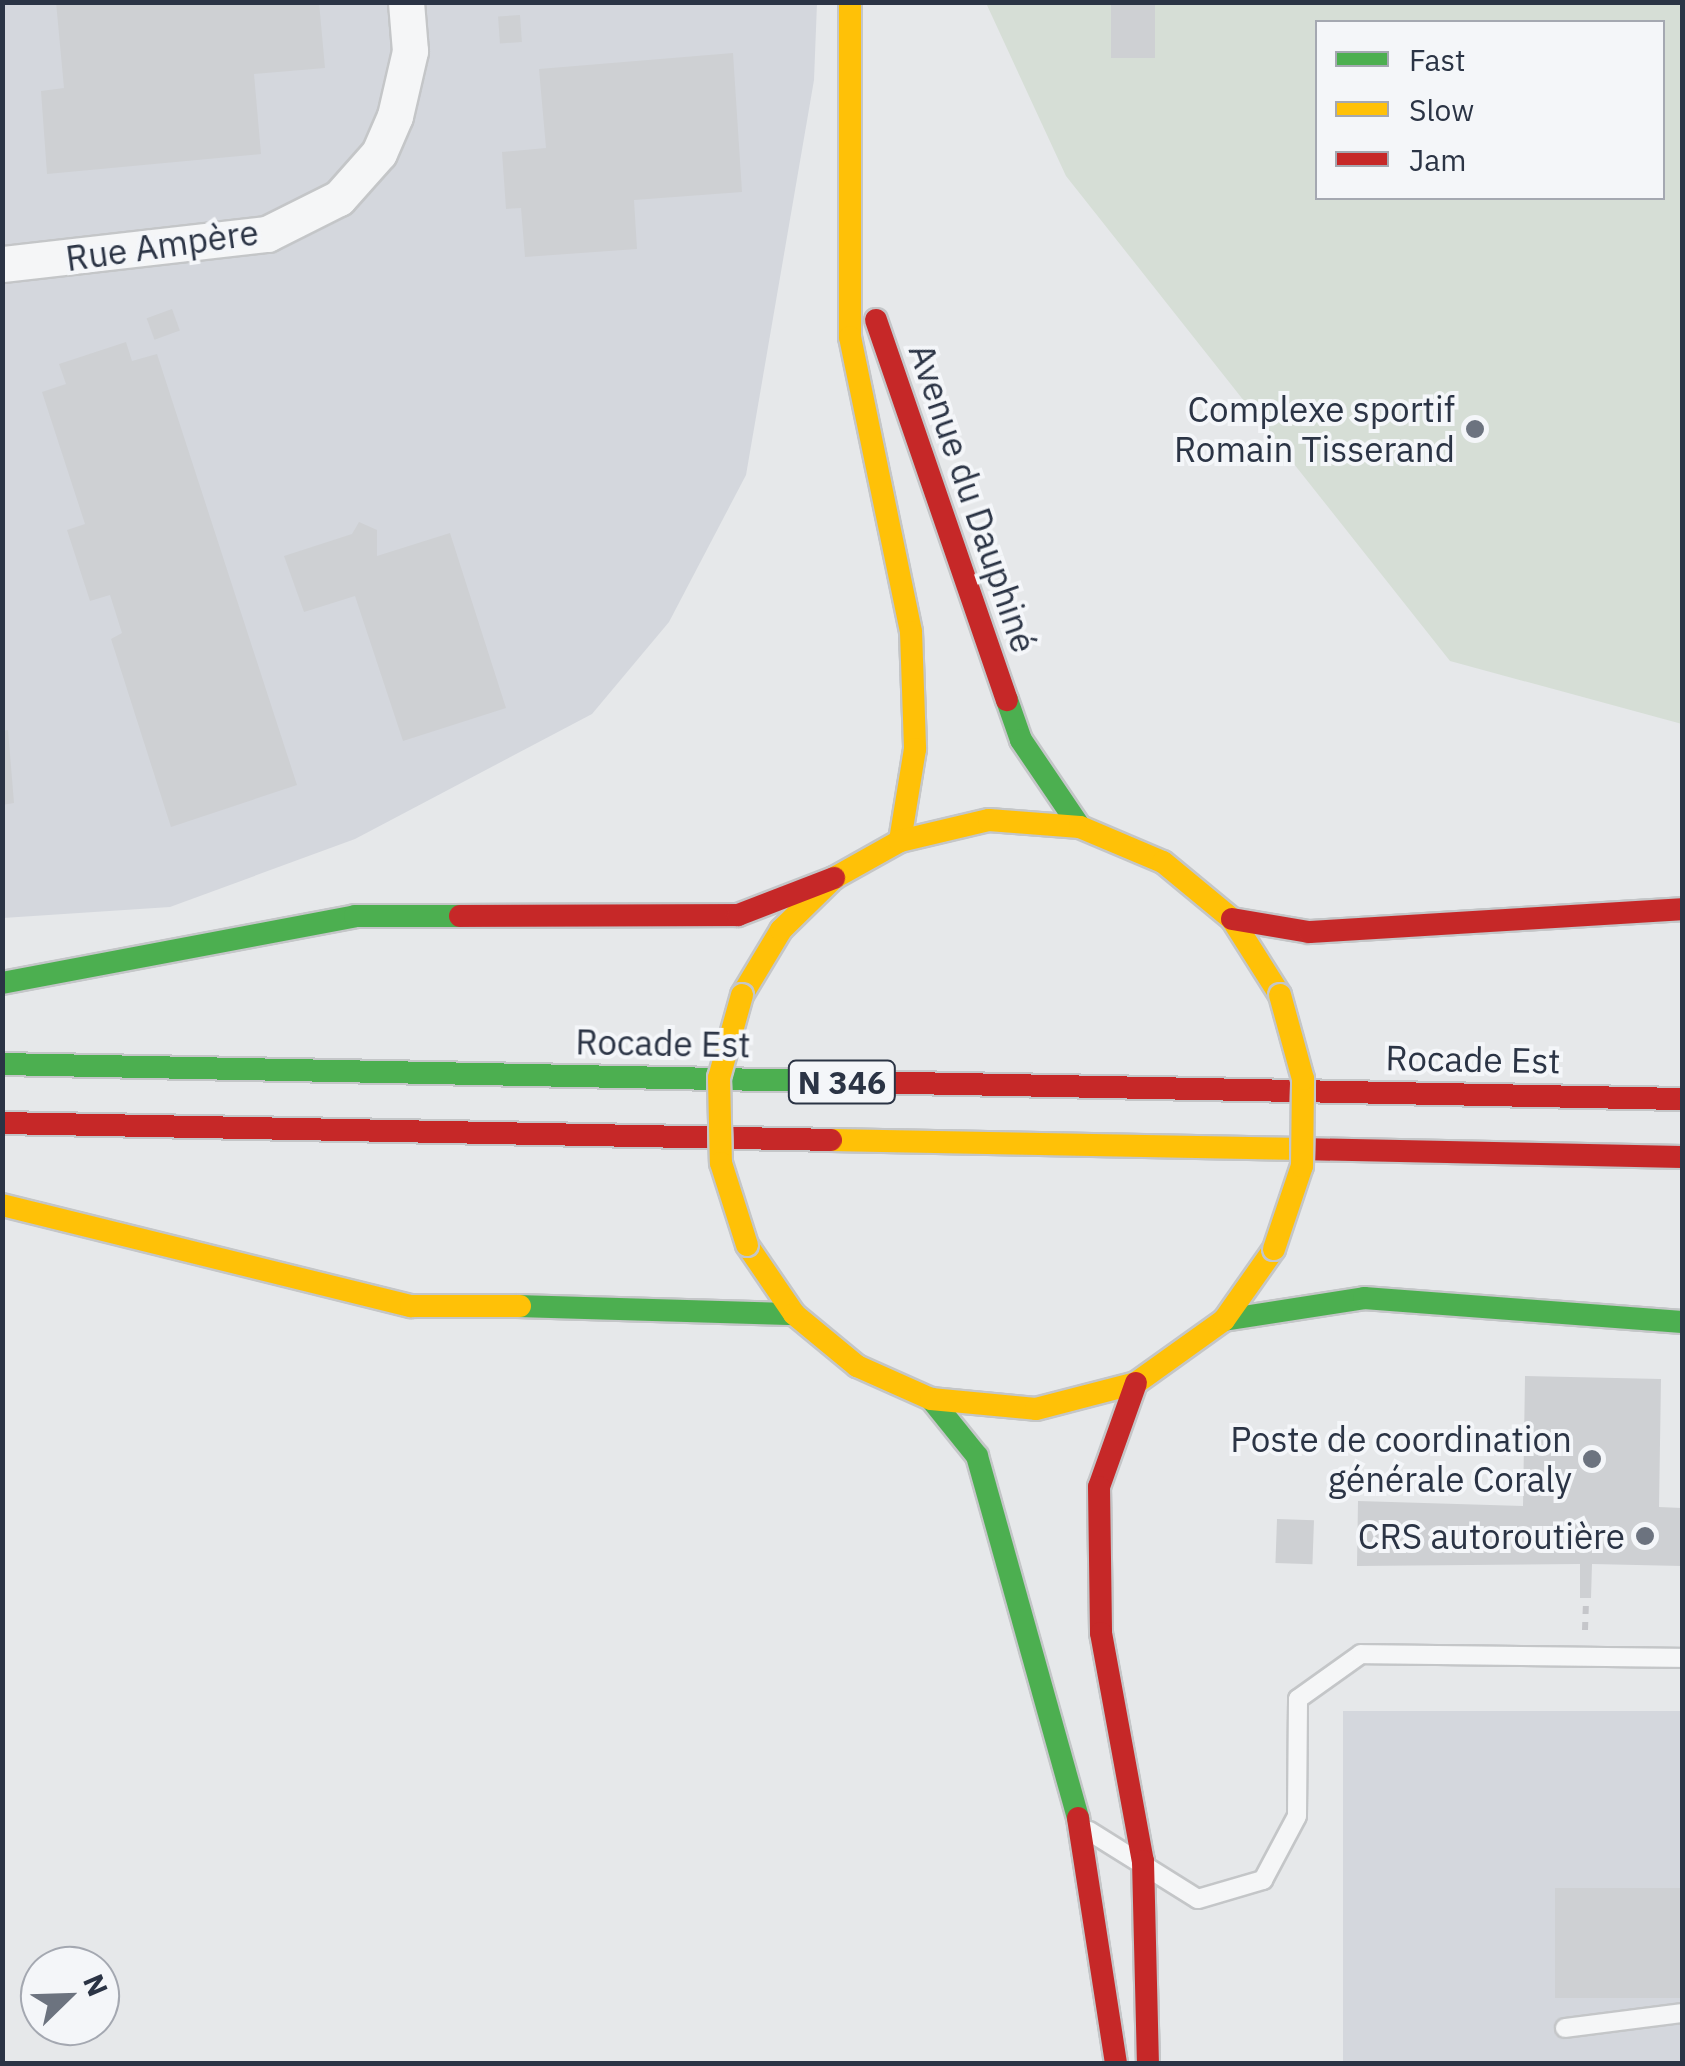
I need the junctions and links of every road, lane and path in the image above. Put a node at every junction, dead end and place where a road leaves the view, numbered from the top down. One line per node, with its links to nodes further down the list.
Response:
1 (406, 2): 4 (street, Rue Ampère)
2 (850, 2): 3 (main road, Avenue du Dauphiné)
3 (850, 172): 5 (main road, Avenue du Dauphiné); 6 (main road, Avenue du Dauphiné)
4 (2, 264)
5 (1080, 828): 6 (main road); 9 (main road)
6 (900, 841): 7 (main road)
7 (834, 878): 10 (main road); 16 (main road, bridge)
8 (1682, 909): 9 (main road)
9 (1232, 919): 17 (main road, bridge)
10 (2, 983)
11 (2, 1064): 12 (main road, Rocade Est / N 346)
12 (1682, 1099)
13 (2, 1123): 14 (main road, N 346)
14 (1682, 1158)
15 (2, 1205): 16 (main road)
16 (794, 1314): 20 (main road)
17 (1224, 1320): 18 (main road); 19 (main road)
18 (1682, 1322)
19 (1136, 1383): 20 (main road); 23 (main road)
20 (932, 1399): 22 (main road)
21 (1682, 1658): 23 (lane)
22 (1080, 1826): 23 (lane); 26 (main road)
23 (1143, 1861): 27 (main road)
24 (1682, 2014): 25 (lane)
25 (1565, 2028)
26 (1116, 2064)
27 (1148, 2064)

